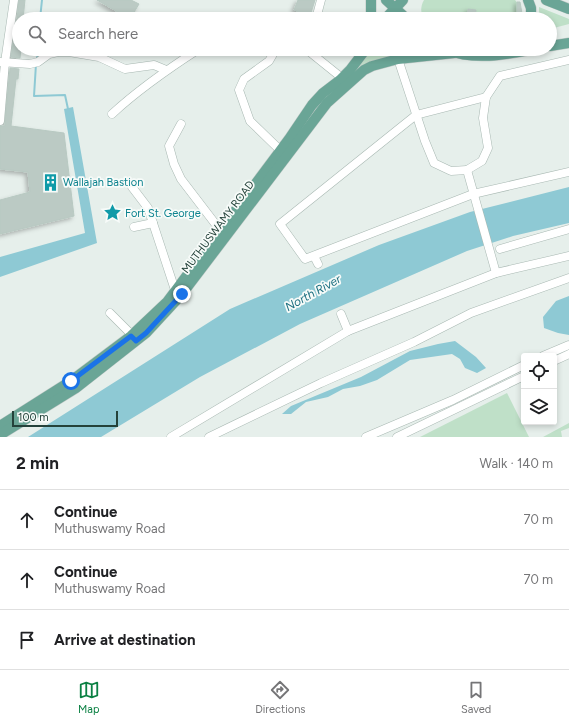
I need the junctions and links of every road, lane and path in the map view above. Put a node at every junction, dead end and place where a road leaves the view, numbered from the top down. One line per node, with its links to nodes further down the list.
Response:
1 (14, 0): 27 (street)
2 (321, 0): 10 (street)
3 (371, 0): 11 (main road)
4 (386, 0): 8 (main road)
5 (403, 0): 8 (main road)
6 (528, 0): 14 (main road)
7 (546, 0): 9 (main road)
8 (394, 8): 12 (main road); 13 (main road)
9 (569, 9)
10 (318, 12)
11 (371, 12)
12 (391, 12)
13 (399, 12)
14 (531, 12)
15 (569, 43): 16 (main road)
16 (557, 45)
17 (46, 56): 27 (street)
18 (93, 56): 28 (street)
19 (188, 56): 28 (street)
20 (272, 56): 35 (street)
21 (315, 56): 29 (street)
22 (353, 56): 29 (main road)
23 (361, 56): 29 (main road, MUTHUSWAMY ROAD)
24 (421, 56): 25 (main road, MUTHUSWAMY ROAD)
25 (398, 60): 32 (street); 54 (main road, MUTHUSWAMY ROAD)
26 (569, 60): 30 (street)
27 (3, 62): 33 (street)
28 (166, 70): 31 (street)
29 (342, 78): 35 (main road, MUTHUSWAMY ROAD)
30 (486, 97): 32 (street); 36 (street)
31 (112, 114)
32 (416, 115): 36 (street); 45 (street)
33 (0, 121)
34 (181, 124): 43 (street)
35 (280, 150): 43 (main road, MUTHUSWAMY ROAD)
36 (467, 170): 39 (street)
37 (569, 172): 39 (street)
38 (132, 187): 40 (street)
39 (473, 194): 45 (street); 48 (street)
40 (153, 224): 41 (street); 50 (street)
41 (134, 227)
42 (569, 229): 44 (street)
43 (220, 230): 50 (main road, MUTHUSWAMY ROAD)
44 (500, 249)
45 (314, 256): 47 (street)
46 (569, 256): 48 (street)
47 (318, 264)
48 (496, 273): 53 (street)
49 (569, 278): 64 (street)
50 (175, 290): 54 (main road, MUTHUSWAMY ROAD)
51 (110, 313): 54 (street)
52 (341, 314): 53 (street)
53 (348, 331): 63 (street)
54 (133, 338): 61 (main road, MUTHUSWAMY ROAD); 62 (main road, MUTHUSWAMY ROAD)
55 (569, 345): 56 (street)
56 (550, 353)
57 (569, 354): 58 (street)
58 (557, 360)
59 (521, 367): 65 (street)
60 (521, 377): 66 (street)
61 (0, 426)
62 (0, 435)
63 (171, 437)
64 (210, 437)
65 (366, 437)
66 (397, 437)

